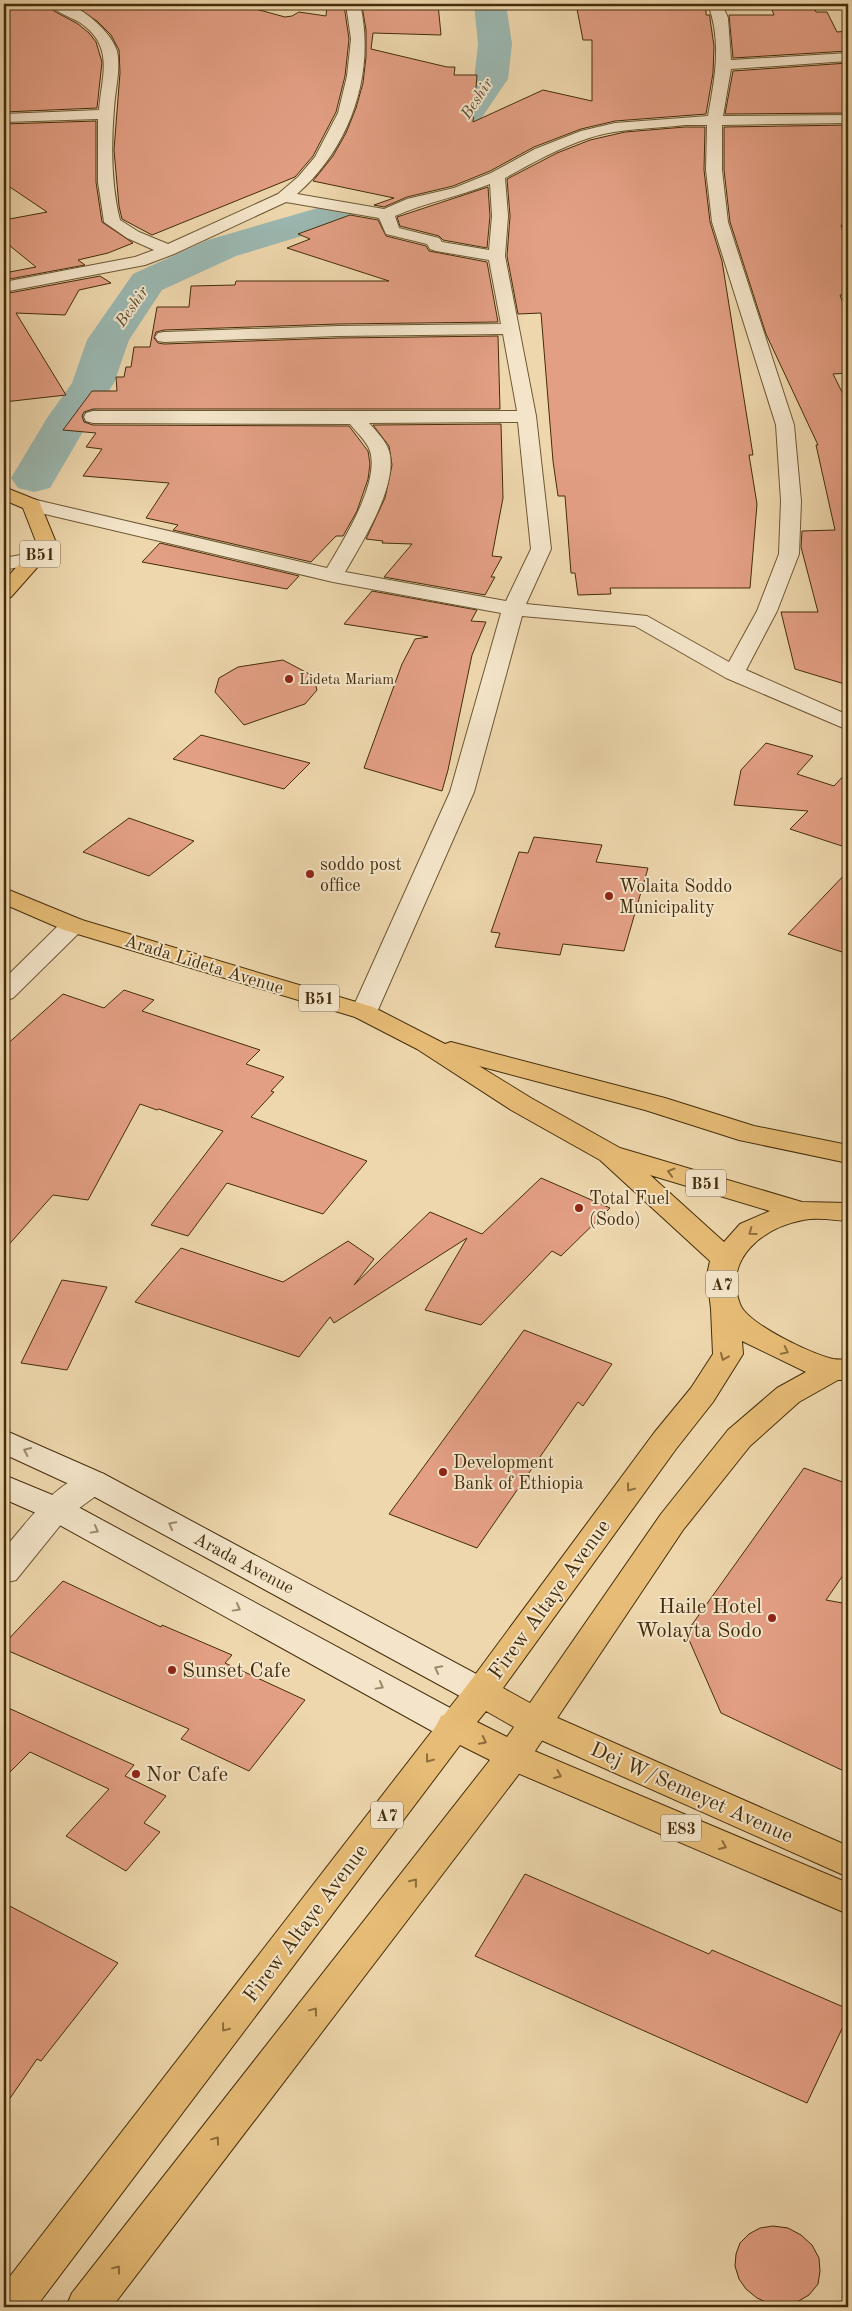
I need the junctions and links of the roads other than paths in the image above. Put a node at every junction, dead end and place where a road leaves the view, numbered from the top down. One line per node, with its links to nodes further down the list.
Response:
1 (56, 4): 6 (street)
2 (353, 4): 11 (street)
3 (715, 4): 5 (street)
4 (848, 57): 5 (street)
5 (724, 65): 9 (street)
6 (106, 114): 7 (street); 13 (street)
7 (4, 118)
8 (848, 119): 9 (street)
9 (715, 121): 10 (street); 28 (street)
10 (497, 176): 12 (street); 14 (street)
11 (284, 197): 12 (street); 13 (street)
12 (386, 214): 14 (street)
13 (168, 250): 15 (street)
14 (497, 256): 16 (street)
15 (4, 287)
16 (511, 329): 17 (street); 18 (street)
17 (164, 337)
18 (527, 416): 20 (street); 27 (street)
19 (93, 417): 20 (street)
20 (355, 418): 25 (street)
21 (4, 493): 22 (main road)
22 (32, 505): 23 (main road, B51); 25 (street)
23 (37, 558): 24 (street); 26 (main road, B51)
24 (4, 564)
25 (333, 576): 27 (street)
26 (4, 593)
27 (513, 609): 28 (street); 33 (street)
28 (734, 673): 29 (street)
29 (848, 723)
30 (4, 895): 31 (main road, Arada Lideta Avenue / B51)
31 (73, 925): 32 (street); 33 (main road, Arada Lideta Avenue / B51)
32 (4, 993)
33 (364, 1012): 34 (main road, Arada Lideta Avenue / B51)
34 (426, 1043): 35 (main road, Arada Lideta Avenue / B51); 36 (main road)
35 (610, 1154): 37 (main road, B51, one-way to 35); 39 (main road, B51)
36 (848, 1154)
37 (801, 1211): 38 (main road, A7); 39 (main road, A7, one-way to 39)
38 (848, 1212)
39 (725, 1259): 40 (main road, A7)
40 (726, 1309): 41 (main road, A7, one-way to 41); 47 (main road, Firew Altaye Avenue / A7, one-way to 47)
41 (841, 1370): 48 (main road, A7)
42 (4, 1441): 43 (street, Arada Avenue, one-way to 42)
43 (93, 1482): 45 (street); 47 (street, Arada Avenue, one-way to 43)
44 (4, 1486): 45 (street)
45 (56, 1509): 46 (street); 49 (street, one-way to 49)
46 (4, 1571)
47 (481, 1692): 48 (main road, Dej W/Semeyet Avenue); 49 (main road, Firew Altaye Avenue / A7)
48 (535, 1722): 50 (main road, A7); 51 (main road, Dej W/Semeyet Avenue / E83)
49 (453, 1726): 50 (main road, Dej W/Semeyet Avenue, one-way to 50); 53 (main road, Firew Altaye Avenue / A7, one-way to 53)
50 (513, 1756): 52 (main road, Dej W/Semeyet Avenue / E83, one-way to 52); 54 (main road, A7, one-way to 50)
51 (848, 1862)
52 (848, 1899)
53 (11, 2307)
54 (87, 2307)

